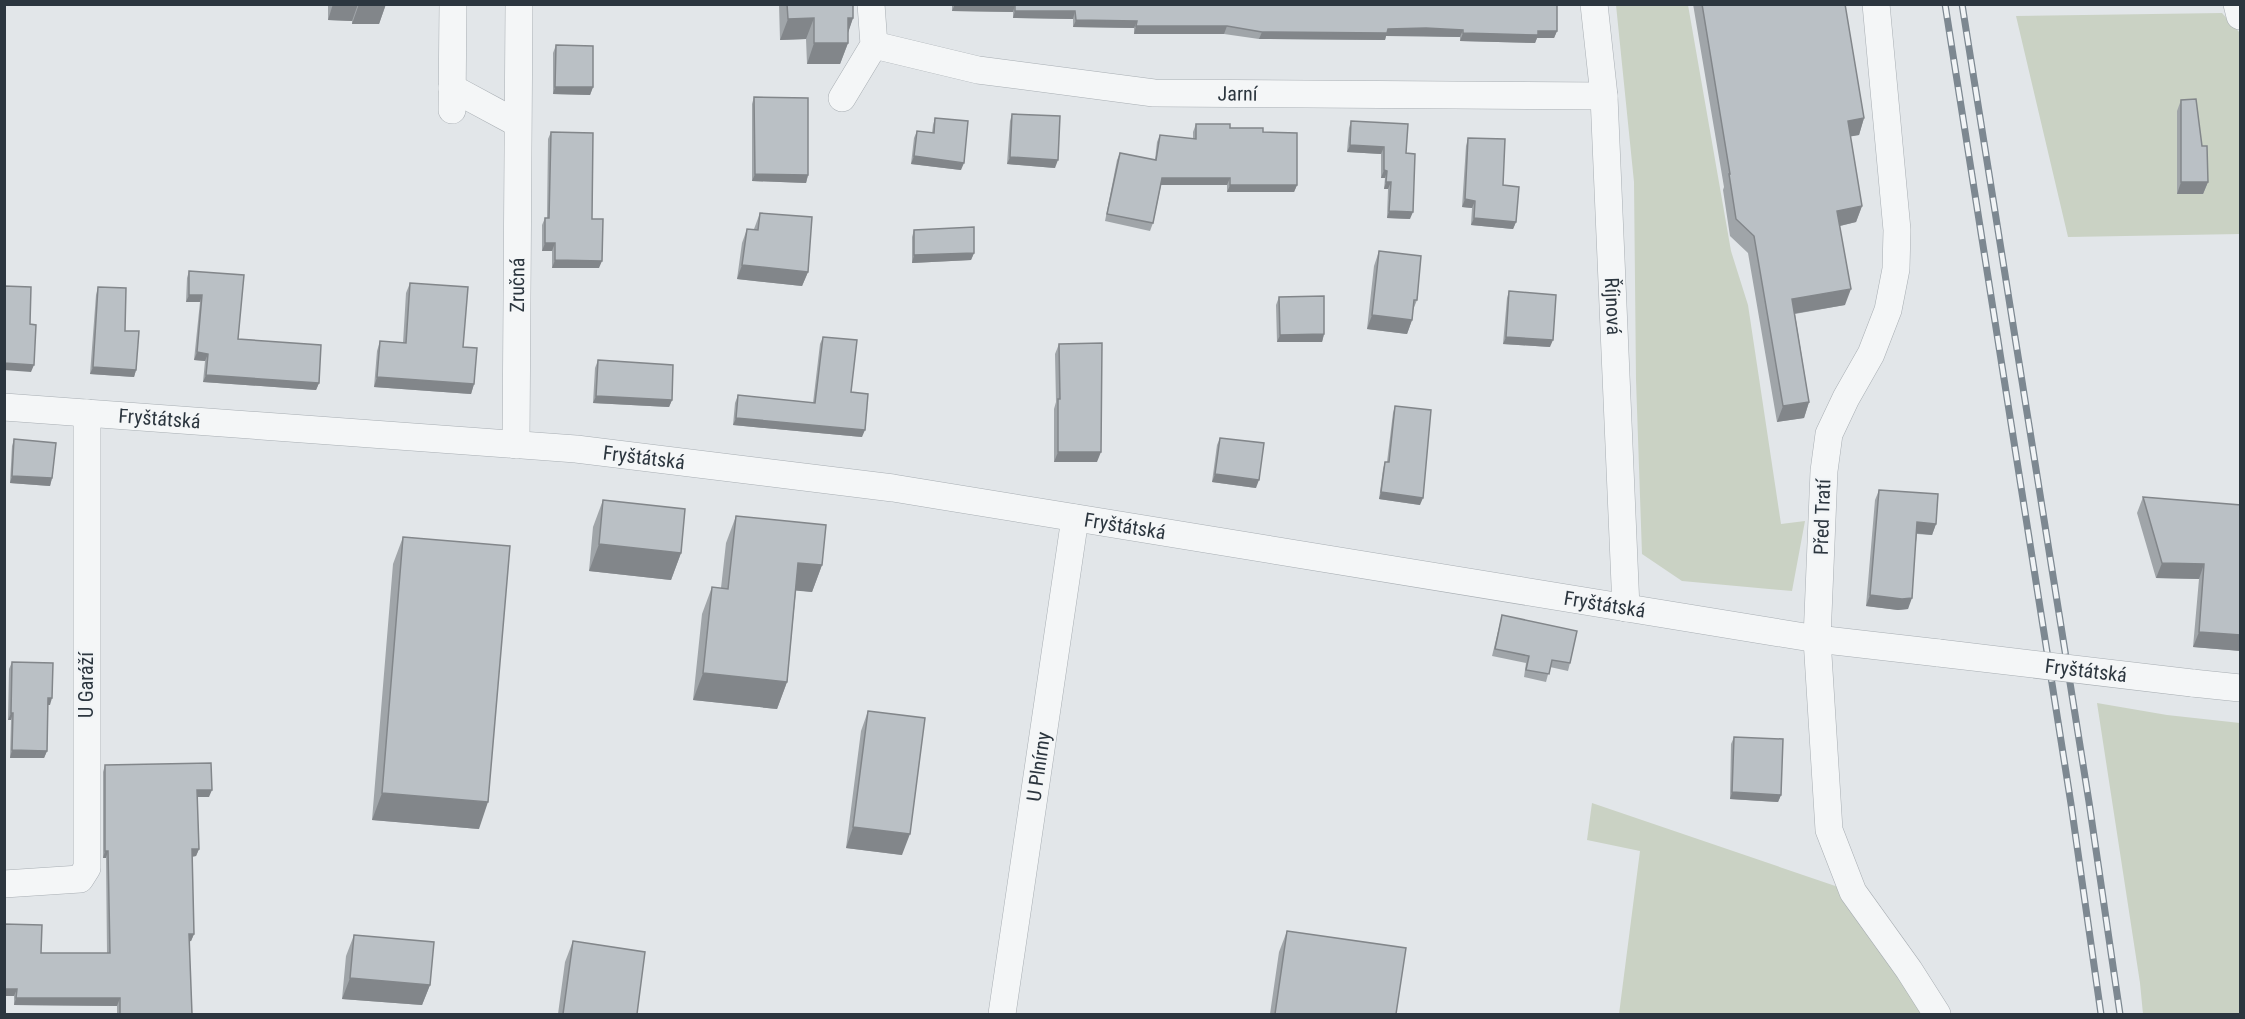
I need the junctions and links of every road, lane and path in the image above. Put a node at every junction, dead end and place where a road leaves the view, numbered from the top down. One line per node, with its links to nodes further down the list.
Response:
1 (453, 4): 11 (street)
2 (519, 4): 11 (street, Zručná)
3 (871, 4): 8 (street)
4 (1594, 4): 9 (street, Říjnová)
5 (1876, 4): 17 (street, Před Tratí)
6 (2237, 4): 7 (street)
7 (2241, 16)
8 (874, 45): 9 (street, Jarní); 10 (street)
9 (1604, 96): 16 (street, Říjnová)
10 (842, 98)
11 (517, 123): 14 (street, Zručná)
12 (4, 408): 13 (street, Fryštátská)
13 (87, 413): 14 (street, Fryštátská); 19 (street, U Garáží)
14 (516, 445): 15 (street, Fryštátská)
15 (1075, 518): 16 (street, Fryštátská); 20 (street, U Plnírny)
16 (1626, 608): 17 (street, Fryštátská)
17 (1817, 639): 18 (street, Fryštátská, bridge); 21 (street, Před Tratí)
18 (2241, 688)
19 (4, 884)
20 (1002, 1014)
21 (1937, 1014)

